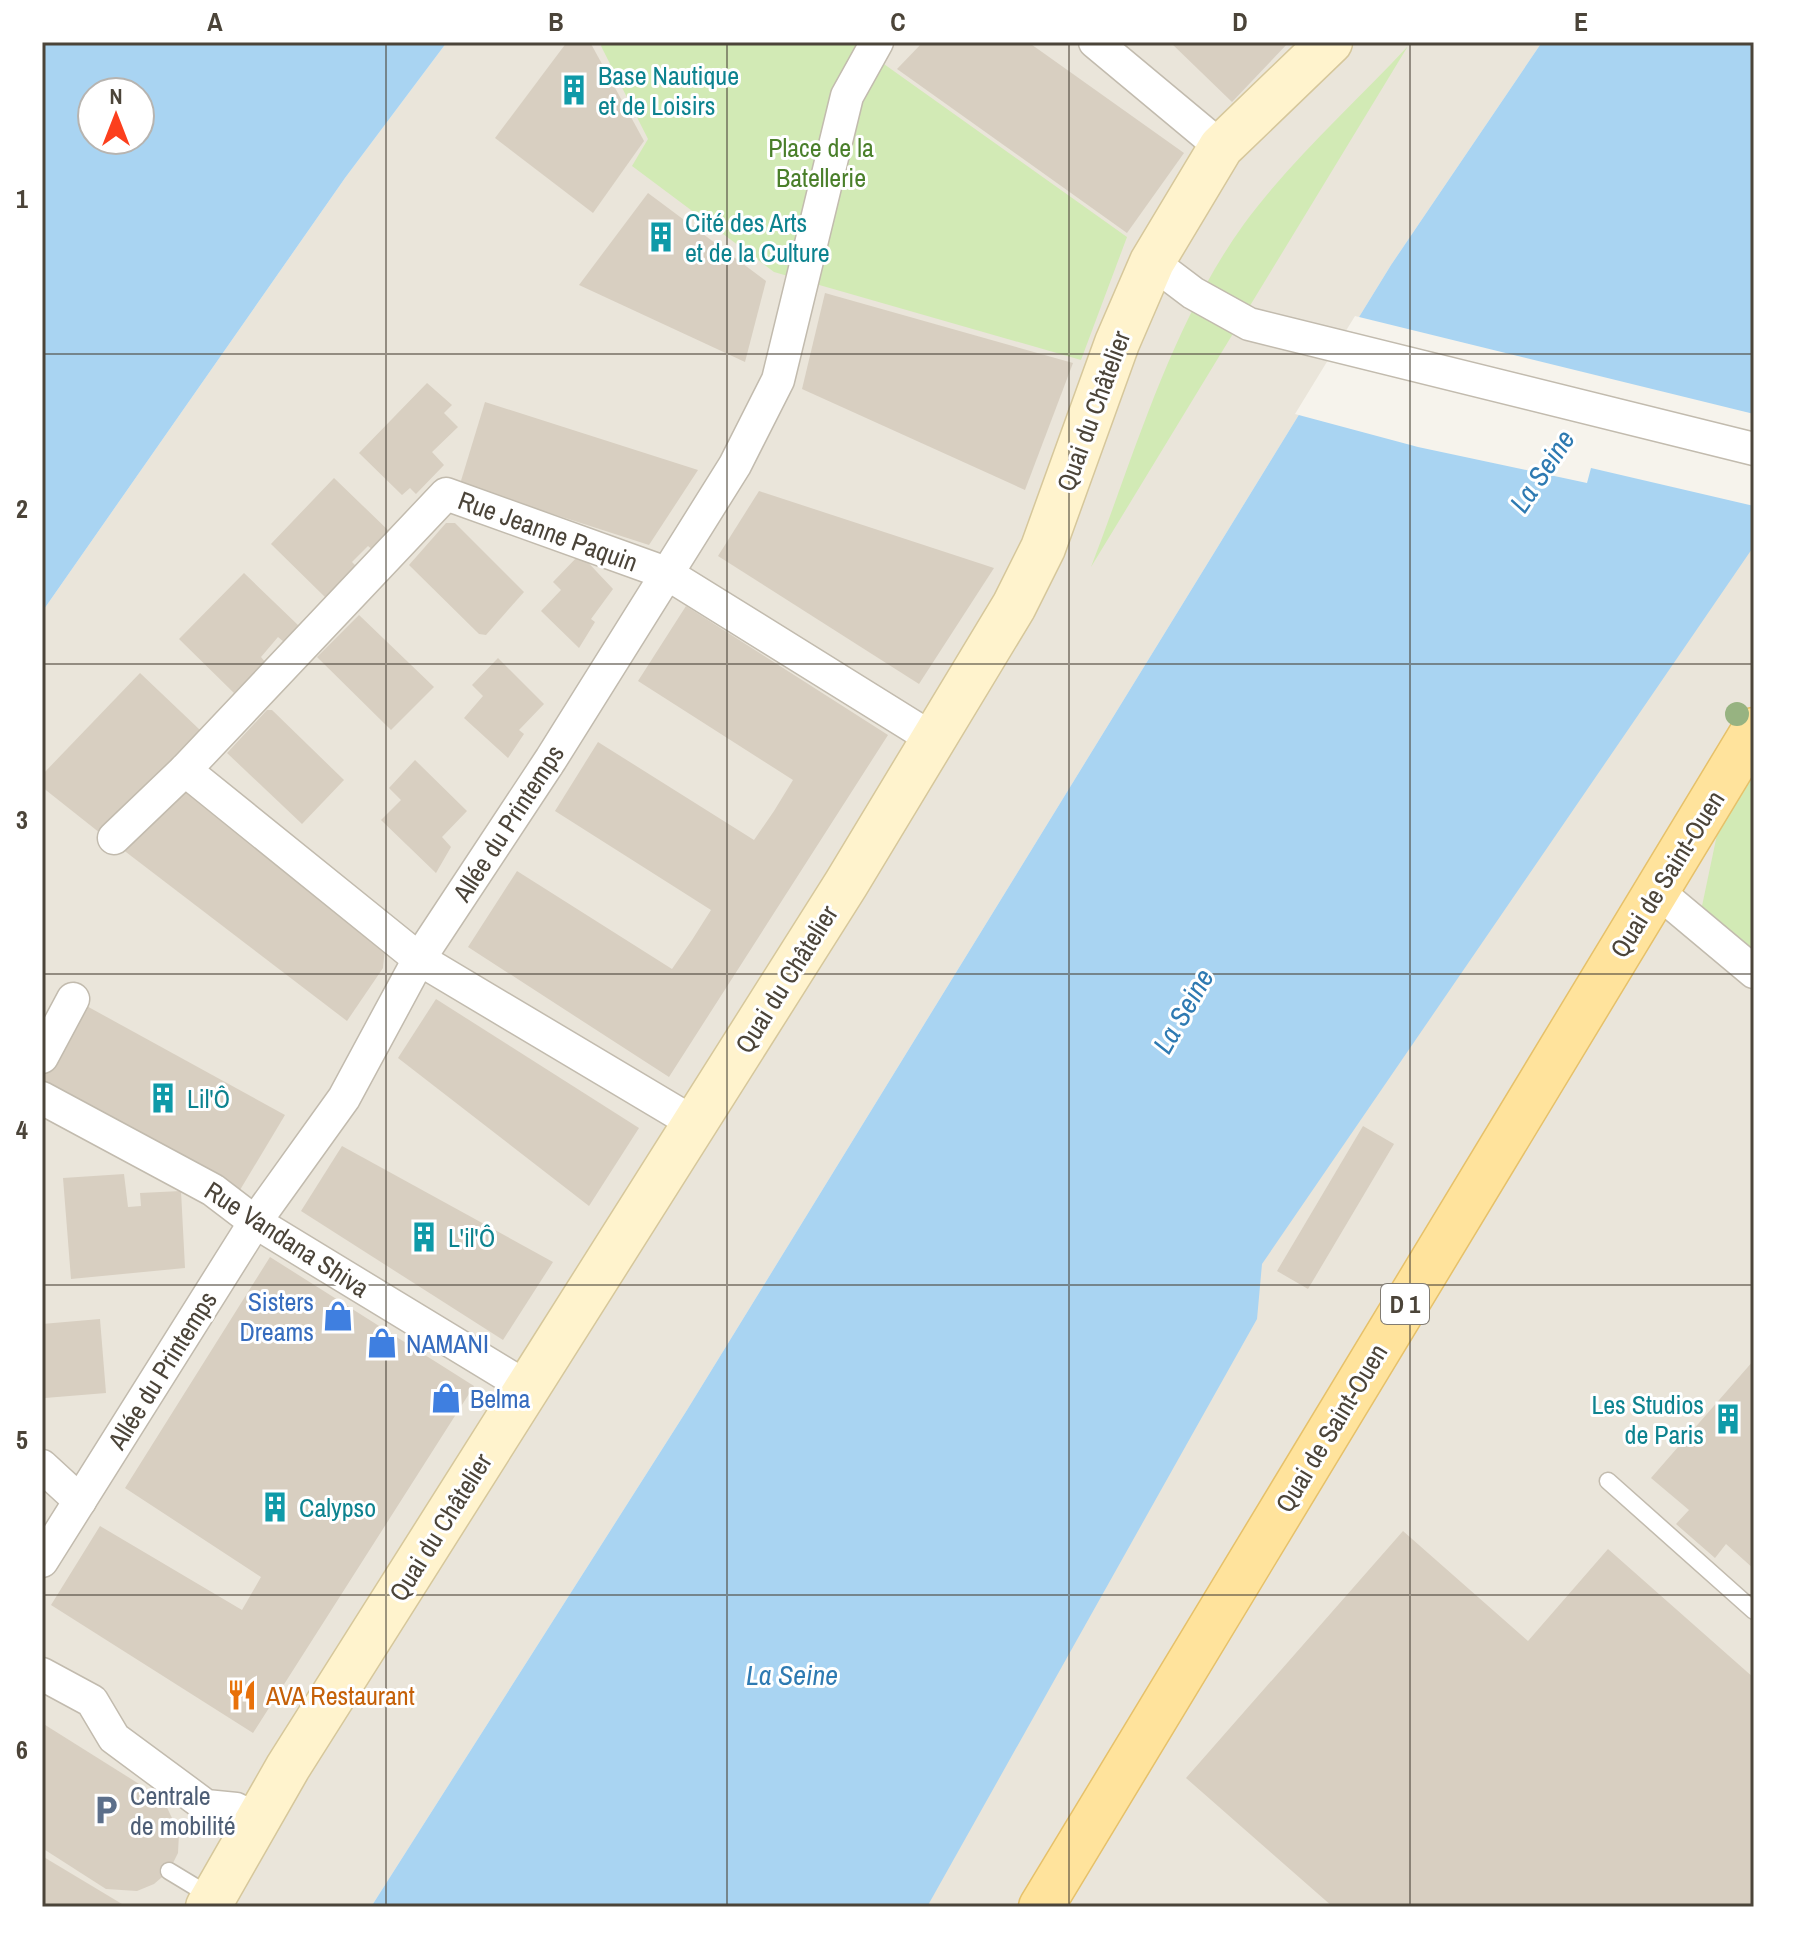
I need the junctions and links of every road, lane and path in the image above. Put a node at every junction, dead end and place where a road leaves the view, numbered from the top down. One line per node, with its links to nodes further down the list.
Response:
1 (877, 42): 7 (street, Allée du Printemps)
2 (1095, 42): 4 (street)
3 (1330, 42): 4 (street, Quai du Châtelier)
4 (1221, 147): 5 (street, Quai du Châtelier)
5 (1152, 262): 6 (street); 9 (street, Quai du Châtelier)
6 (1754, 449)
7 (666, 573): 9 (street, Rue Jeanne Paquin); 10 (street, Rue Jeanne Paquin); 13 (street, Allée du Printemps)
8 (1754, 730): 12 (main road, Quai de Saint-Ouen / D 1)
9 (933, 739): 18 (street, Quai du Châtelier)
10 (185, 770): 11 (street, Rue Jeanne Paquin); 13 (street)
11 (114, 838)
12 (1656, 890): 14 (street); 29 (main road, Quai de Saint-Ouen / D 1)
13 (419, 959): 18 (street); 19 (street, Allée du Printemps)
14 (1754, 972)
15 (73, 999): 16 (street)
16 (42, 1057)
17 (42, 1098): 19 (street, Rue Vandana Shiva)
18 (694, 1123): 20 (street, Quai du Châtelier)
19 (255, 1222): 20 (street, Rue Vandana Shiva); 23 (street, Allée du Printemps)
20 (528, 1388): 27 (street, Quai du Châtelier)
21 (42, 1466): 23 (street)
22 (1608, 1481): 25 (lane)
23 (80, 1501): 24 (street, Allée du Printemps)
24 (42, 1561)
25 (1754, 1611)
26 (42, 1674): 27 (street)
27 (256, 1819): 30 (street, Quai du Châtelier)
28 (169, 1871): 30 (lane)
29 (1049, 1893)
30 (211, 1902)

